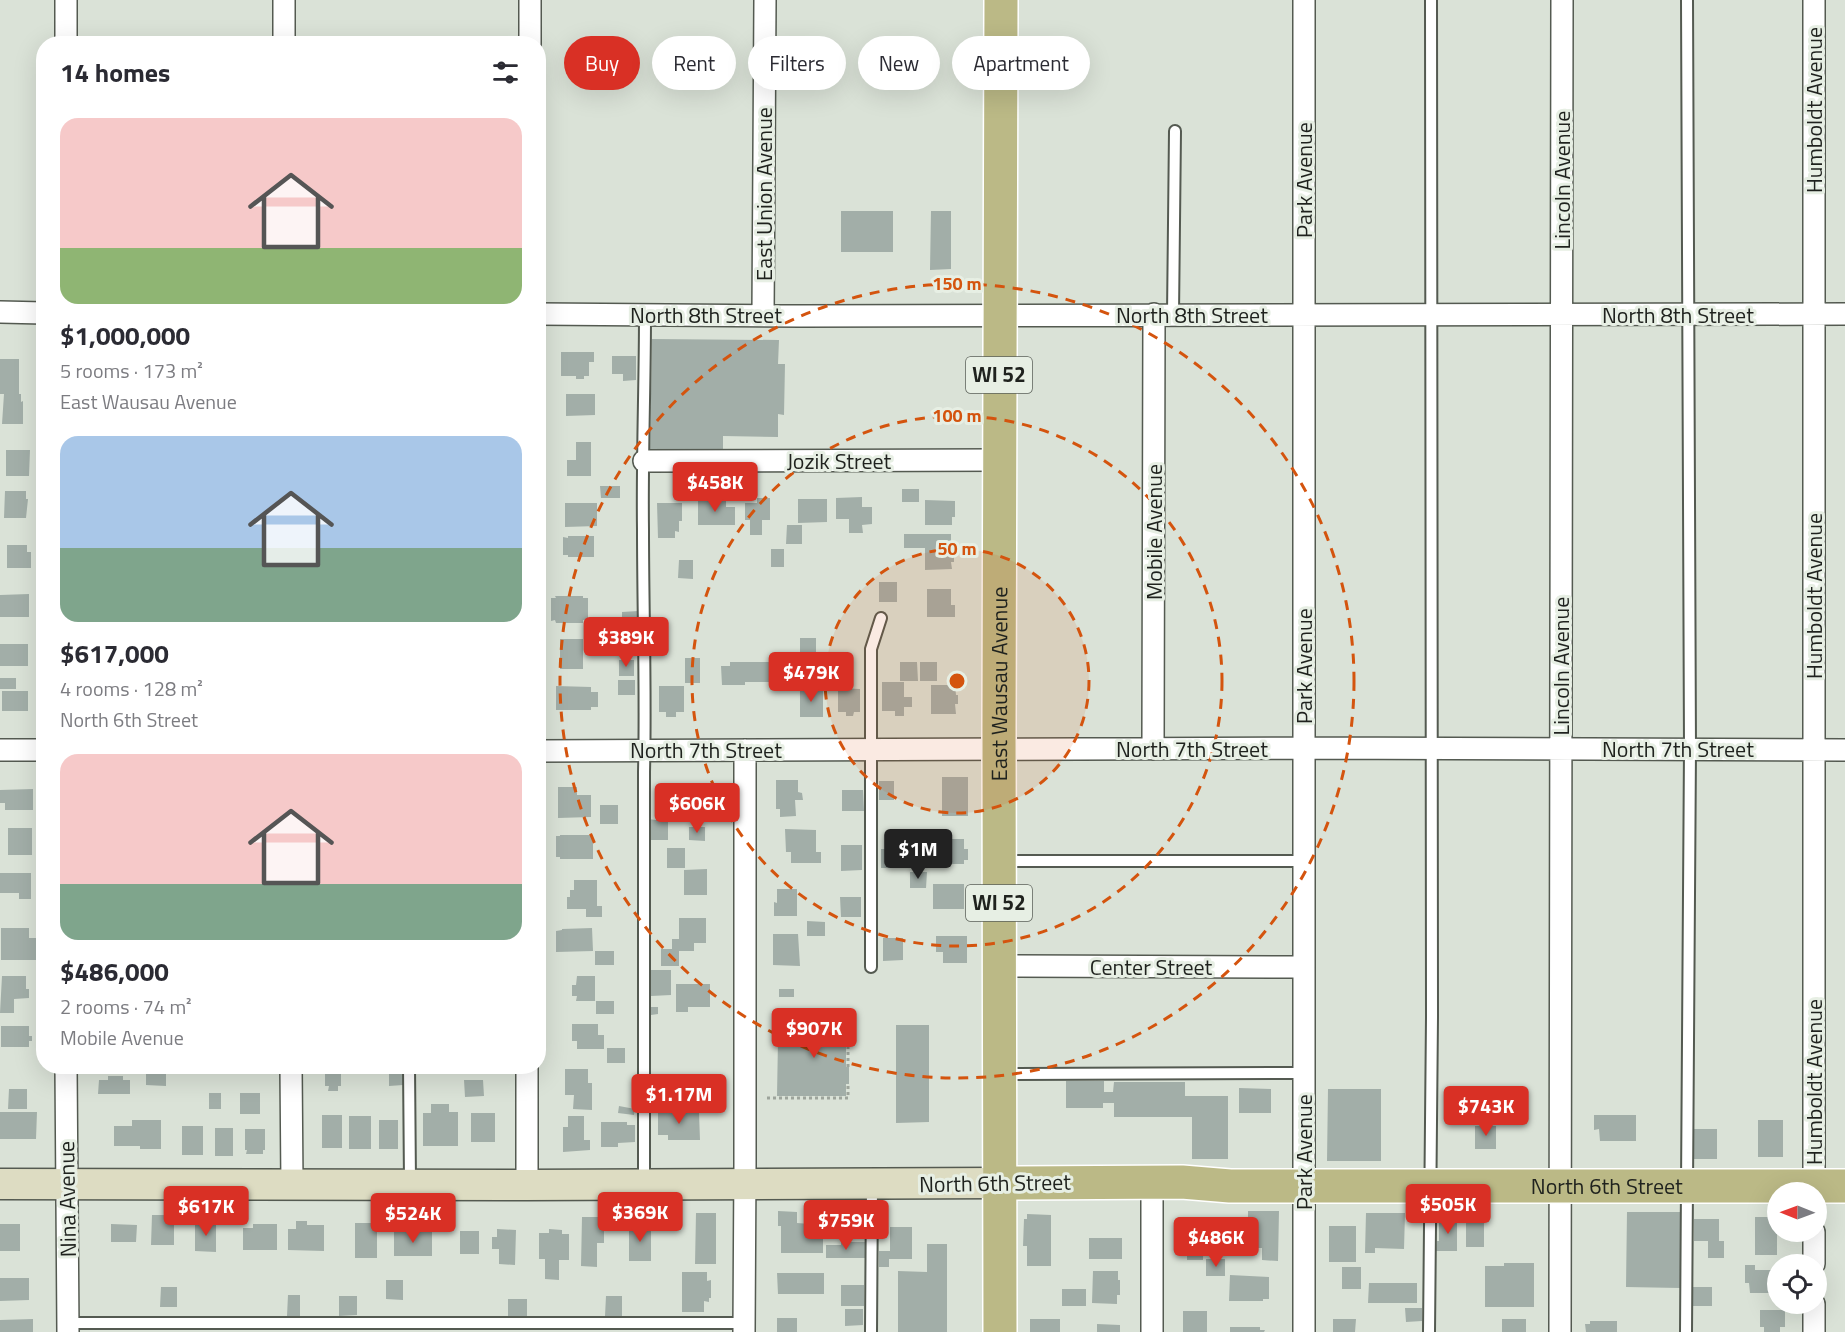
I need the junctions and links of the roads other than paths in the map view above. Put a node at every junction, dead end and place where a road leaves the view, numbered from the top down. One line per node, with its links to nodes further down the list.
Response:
1 (66, 0): 11 (street)
2 (284, 0): 12 (street)
3 (530, 0): 13 (street)
4 (765, 0): 22 (street, East Union Avenue)
5 (1001, 0): 23 (main road, East Wausau Avenue / WI 52)
6 (1304, 0): 19 (street, Park Avenue)
7 (1431, 0): 25 (lane)
8 (1562, 0): 27 (street, Lincoln Avenue)
9 (1687, 0): 26 (lane)
10 (1814, 0): 17 (street, Humboldt Avenue)
11 (66, 36)
12 (284, 36)
13 (530, 36)
14 (1175, 131): 24 (lane)
15 (0, 312): 16 (street)
16 (36, 313)
17 (1814, 313): 20 (street, North 8th Street); 26 (street, North 8th Street); 37 (street, Humboldt Avenue)
18 (546, 314): 21 (street, North 8th Street)
19 (1304, 314): 24 (street, North 8th Street); 25 (street, North 8th Street); 31 (street, Park Avenue)
20 (1845, 314)
21 (645, 315): 22 (street, North 8th Street); 29 (lane)
22 (763, 315): 23 (street, North 8th Street)
23 (999, 315): 24 (street, North 8th Street); 28 (main road, East Wausau Avenue / WI 52)
24 (1164, 315): 35 (street, Mobile Avenue)
25 (1432, 315): 27 (street, North 8th Street); 32 (lane)
26 (1688, 315): 27 (street, North 8th Street); 36 (lane)
27 (1562, 316): 33 (street, Lincoln Avenue)
28 (999, 460): 29 (street, Jozik Street); 34 (main road, East Wausau Avenue / WI 52)
29 (644, 461): 40 (lane)
30 (881, 618): 42 (lane)
31 (1304, 748): 32 (street, North 7th Street); 35 (street, North 7th Street); 46 (street, Park Avenue)
32 (1432, 748): 33 (street, North 7th Street); 70 (lane)
33 (1560, 748): 36 (street, North 7th Street); 67 (street, Lincoln Avenue)
34 (999, 749): 35 (street, North 7th Street); 42 (street, North 7th Street); 45 (main road, East Wausau Avenue / WI 52)
35 (1153, 749)
36 (1690, 749): 37 (street, North 7th Street); 68 (lane)
37 (1814, 749): 43 (street, North 7th Street); 57 (street, Humboldt Avenue)
38 (0, 750): 39 (street)
39 (36, 750)
40 (645, 750): 41 (street, North 7th Street); 44 (street, North 7th Street); 64 (lane)
41 (745, 750): 42 (street, North 7th Street); 65 (street)
42 (871, 750): 48 (lane)
43 (1845, 750)
44 (546, 751)
45 (999, 861): 46 (lane); 47 (main road, East Wausau Avenue / WI 52)
46 (1304, 861): 49 (street, Park Avenue)
47 (999, 966): 49 (street, Center Street); 54 (main road, East Wausau Avenue / WI 52)
48 (872, 967)
49 (1304, 967): 55 (street, Park Avenue)
50 (66, 1074): 60 (street, Nina Avenue)
51 (291, 1074): 61 (street)
52 (409, 1074): 62 (lane)
53 (527, 1074): 63 (street)
54 (999, 1074): 55 (lane); 58 (main road, East Wausau Avenue / WI 52)
55 (1304, 1074): 69 (street, Park Avenue)
56 (1152, 1182): 58 (main road, North 6th Street); 69 (main road, North 6th Street); 72 (main road); 78 (street)
57 (1824, 1182)
58 (999, 1183): 66 (main road, North 6th Street); 72 (main road, East Wausau Avenue / WI 52)
59 (0, 1184): 60 (main road, North 6th Street)
60 (67, 1184): 61 (main road, North 6th Street); 74 (street, Nina Avenue)
61 (292, 1185): 62 (main road, North 6th Street)
62 (410, 1185): 63 (main road, North 6th Street)
63 (527, 1185): 64 (main road, North 6th Street)
64 (644, 1185): 65 (main road, North 6th Street)
65 (745, 1185): 66 (main road, North 6th Street); 75 (street)
66 (872, 1185): 76 (lane)
67 (1560, 1185): 68 (main road, North 6th Street); 70 (main road, North 6th Street); 81 (street, Lincoln Avenue)
68 (1687, 1185): 71 (main road, North 6th Street); 82 (lane)
69 (1304, 1186): 70 (main road, North 6th Street); 79 (street, Park Avenue)
70 (1431, 1186): 80 (lane)
71 (1767, 1187)
72 (1000, 1277): 77 (main road, East Wausau Avenue / WI 52)
73 (1814, 1314): 83 (street)
74 (68, 1327): 75 (lane)
75 (744, 1327)
76 (872, 1332)
77 (1000, 1332)
78 (1152, 1332)
79 (1304, 1332)
80 (1430, 1332)
81 (1560, 1332)
82 (1686, 1332)
83 (1814, 1332)

